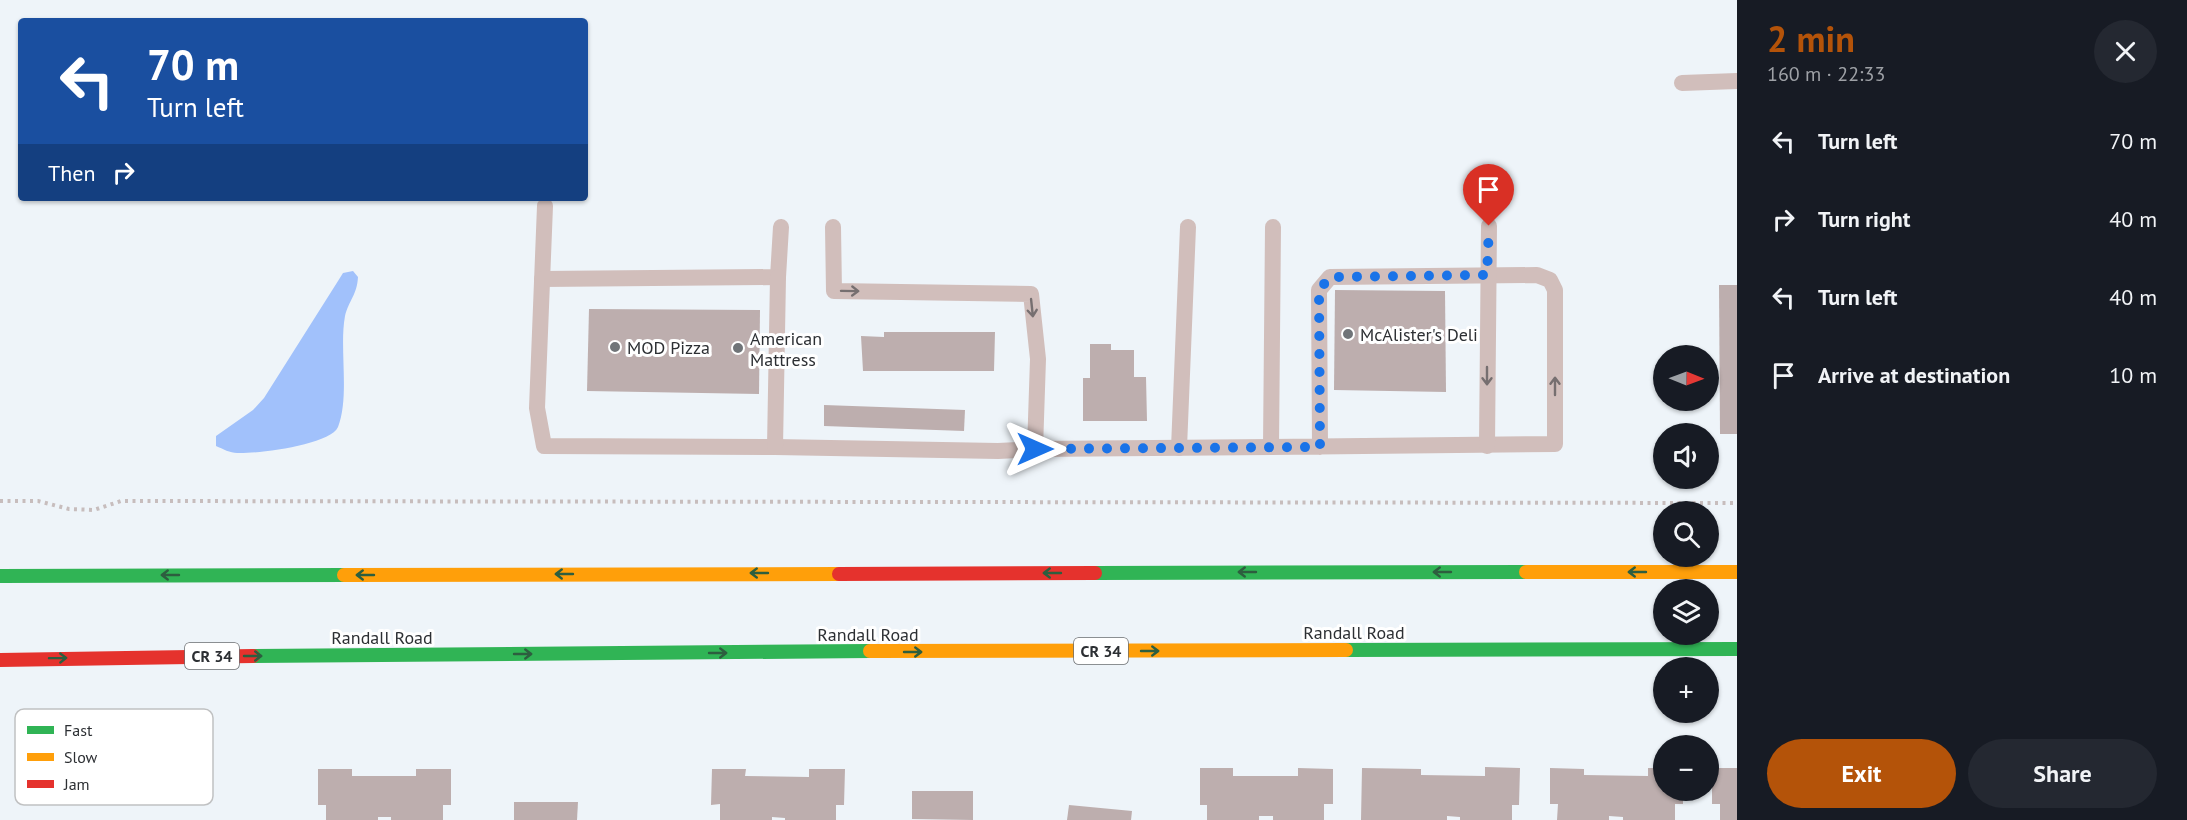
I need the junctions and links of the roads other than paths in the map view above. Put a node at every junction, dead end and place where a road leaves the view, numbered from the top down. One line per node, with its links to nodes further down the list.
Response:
1 (1737, 81): 2 (lane)
2 (1682, 83)
3 (545, 206): 11 (lane)
4 (1188, 226): 16 (lane)
5 (1489, 226): 9 (lane)
6 (781, 227): 10 (lane)
7 (833, 227): 17 (lane, one-way to 17)
8 (1273, 227): 14 (lane)
9 (1487, 275): 12 (lane, one-way to 12); 12 (lane, one-way to 9); 15 (lane)
10 (778, 277): 11 (lane); 13 (lane)
11 (542, 279): 13 (lane)
12 (1486, 446): 15 (lane)
13 (775, 447): 17 (lane)
14 (1271, 447): 15 (lane); 16 (lane)
15 (1320, 447)
16 (1179, 448): 17 (lane)
17 (1035, 449)
18 (1737, 572): 19 (main road, one-way to 19)
19 (0, 576)
20 (1737, 649): 21 (main road, Randall Road / CR 34, one-way to 20)
21 (0, 660)

